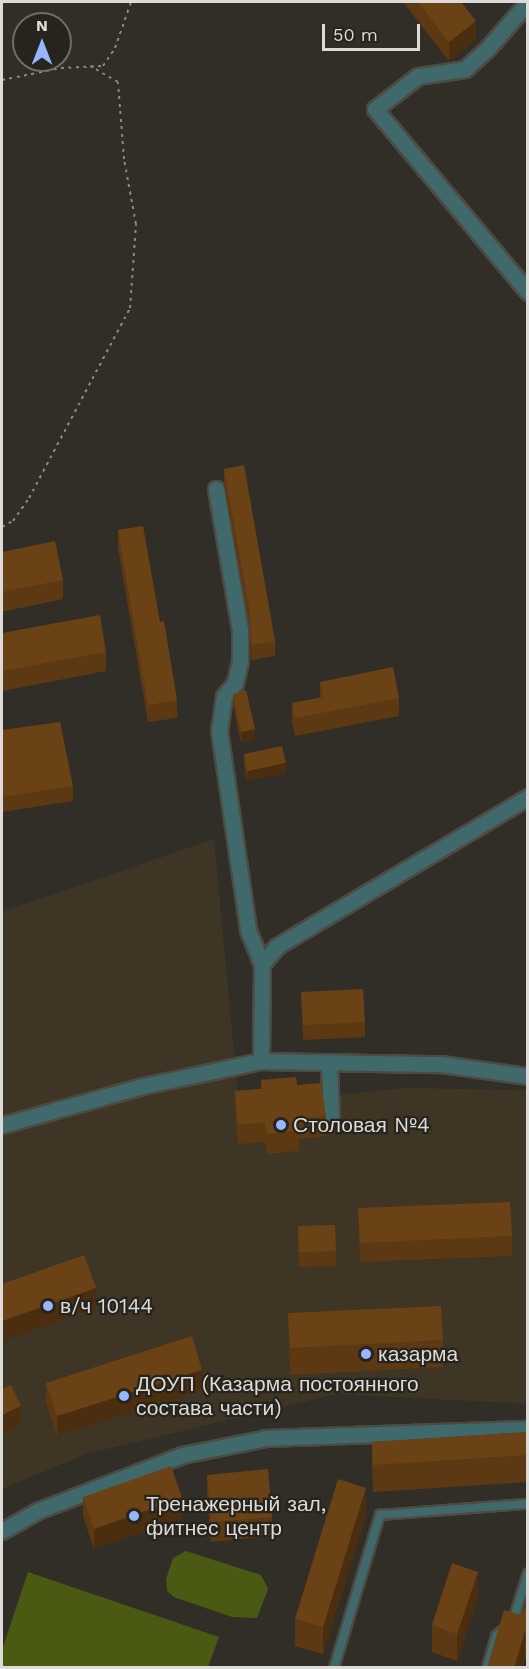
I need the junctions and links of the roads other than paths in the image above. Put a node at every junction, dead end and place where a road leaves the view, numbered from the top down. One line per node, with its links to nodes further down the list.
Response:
1 (528, 2): 2 (street)
2 (528, 292)
3 (216, 489): 5 (street)
4 (528, 797): 5 (street)
5 (262, 964): 6 (street)
6 (261, 1061): 7 (street); 10 (street)
7 (329, 1062): 8 (street); 9 (street)
8 (528, 1076)
9 (331, 1117)
10 (2, 1125)
11 (528, 1429): 13 (street)
12 (528, 1504): 15 (lane)
13 (2, 1531)
14 (528, 1573): 16 (lane)
15 (334, 1668)
16 (487, 1668)

